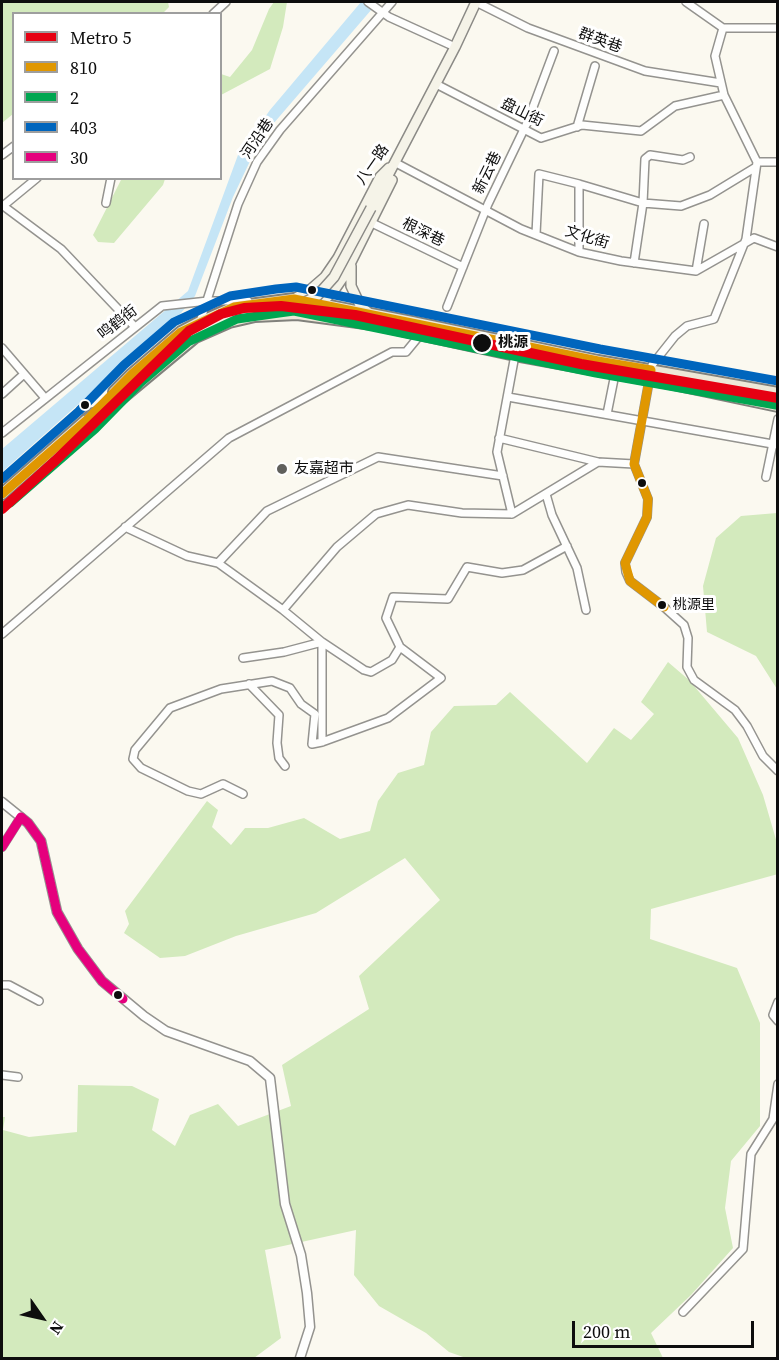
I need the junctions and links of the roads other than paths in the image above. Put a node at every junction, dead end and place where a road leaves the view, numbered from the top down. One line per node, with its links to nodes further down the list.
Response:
1 (368, 2): 5 (street)
2 (392, 2): 5 (street, 河沿巷)
3 (476, 2): 8 (main road, 八一路); 11 (street, 群英巷)
4 (686, 2): 6 (street)
5 (379, 10): 8 (street); 39 (street, 河沿巷)
6 (723, 28): 7 (street); 11 (street)
7 (777, 28)
8 (455, 47): 12 (main road, 八一路)
9 (554, 51): 15 (street, 新云巷)
10 (595, 66): 14 (street)
11 (721, 83): 13 (street)
12 (436, 84): 15 (street, 盘山街); 18 (main road, 八一路)
13 (724, 94): 14 (street, 盘山街); 19 (street)
14 (577, 127): 15 (street, 盘山街)
15 (524, 129): 26 (street, 新云巷)
16 (690, 157): 24 (street)
17 (777, 162): 19 (street)
18 (396, 163): 26 (street, 文化街); 27 (main road); 33 (main road, 八一路); 61 (main road, bridge)
19 (757, 165): 24 (street); 30 (street)
20 (34, 180): 25 (street)
21 (111, 180): 23 (street)
22 (579, 184): 24 (street); 29 (street); 32 (street)
23 (106, 203)
24 (643, 203): 35 (street)
25 (2, 206): 47 (street)
26 (485, 210): 29 (street, 文化街); 36 (street, 新云巷)
27 (372, 223): 34 (main road); 36 (street, 根深巷)
28 (704, 224): 37 (street)
29 (536, 234): 32 (street, 文化街)
30 (745, 243): 31 (street); 37 (street); 53 (street)
31 (777, 247)
32 (579, 252): 35 (street, 文化街)
33 (338, 258): 38 (main road, 八一路); 41 (main road)
34 (352, 261): 41 (main road); 44 (main road)
35 (634, 263): 37 (street, 文化街)
36 (463, 267): 42 (street, 新云巷)
37 (696, 271)
38 (294, 300): 40 (main road); 41 (main road)
39 (208, 301): 40 (street, 鸣鹤街); 46 (street, 河沿巷); 47 (street, 鸣鹤街)
40 (277, 301): 46 (main road)
41 (321, 304): 43 (main road); 44 (main road); 45 (main road)
42 (447, 307)
43 (297, 314): 45 (main road); 61 (main road)
44 (370, 314): 53 (main road)
45 (344, 319): 48 (main road)
46 (200, 322): 61 (main road)
47 (135, 327): 57 (street, 鸣鹤街)
48 (420, 335): 50 (main road); 73 (street)
49 (2, 348): 51 (street)
50 (515, 355): 52 (main road); 56 (street)
51 (24, 374): 55 (street); 57 (street)
52 (615, 374): 53 (main road); 59 (street)
53 (650, 375): 54 (main road); 58 (main road); 62 (street)
54 (777, 393)
55 (2, 394)
56 (508, 397): 59 (street); 64 (street)
57 (45, 398): 63 (street, 鸣鹤街)
58 (777, 406)
59 (607, 414): 62 (street)
60 (777, 419): 65 (street)
61 (87, 420): 70 (main road)
62 (643, 420): 65 (street); 67 (street)
63 (2, 433)
64 (499, 438): 66 (street); 68 (street)
65 (775, 444): 69 (street)
66 (598, 462): 67 (street); 71 (street)
67 (633, 464): 85 (street)
68 (503, 476): 72 (street); 75 (street)
69 (766, 477)
70 (2, 494)
71 (546, 494): 72 (street); 74 (street)
72 (512, 514): 76 (street)
73 (125, 527): 75 (street); 78 (street)
74 (567, 546): 77 (street); 80 (street)
75 (218, 563): 76 (street)
76 (284, 610): 79 (street)
77 (586, 610)
78 (2, 634)
79 (322, 642): 80 (street); 81 (street); 83 (street)
80 (400, 647): 83 (street)
81 (243, 658)
82 (249, 684): 83 (street); 84 (street); 86 (street)
83 (322, 742)
84 (285, 766)
85 (777, 771)
86 (243, 794)
87 (2, 802): 88 (street)
88 (21, 817): 89 (street); 98 (street)
89 (2, 847)
90 (2, 985): 91 (street)
91 (39, 1001)
92 (777, 1002): 93 (street)
93 (777, 1021)
94 (2, 1075): 95 (street)
95 (18, 1077)
96 (777, 1084): 97 (street)
97 (683, 1312)
98 (300, 1359)

